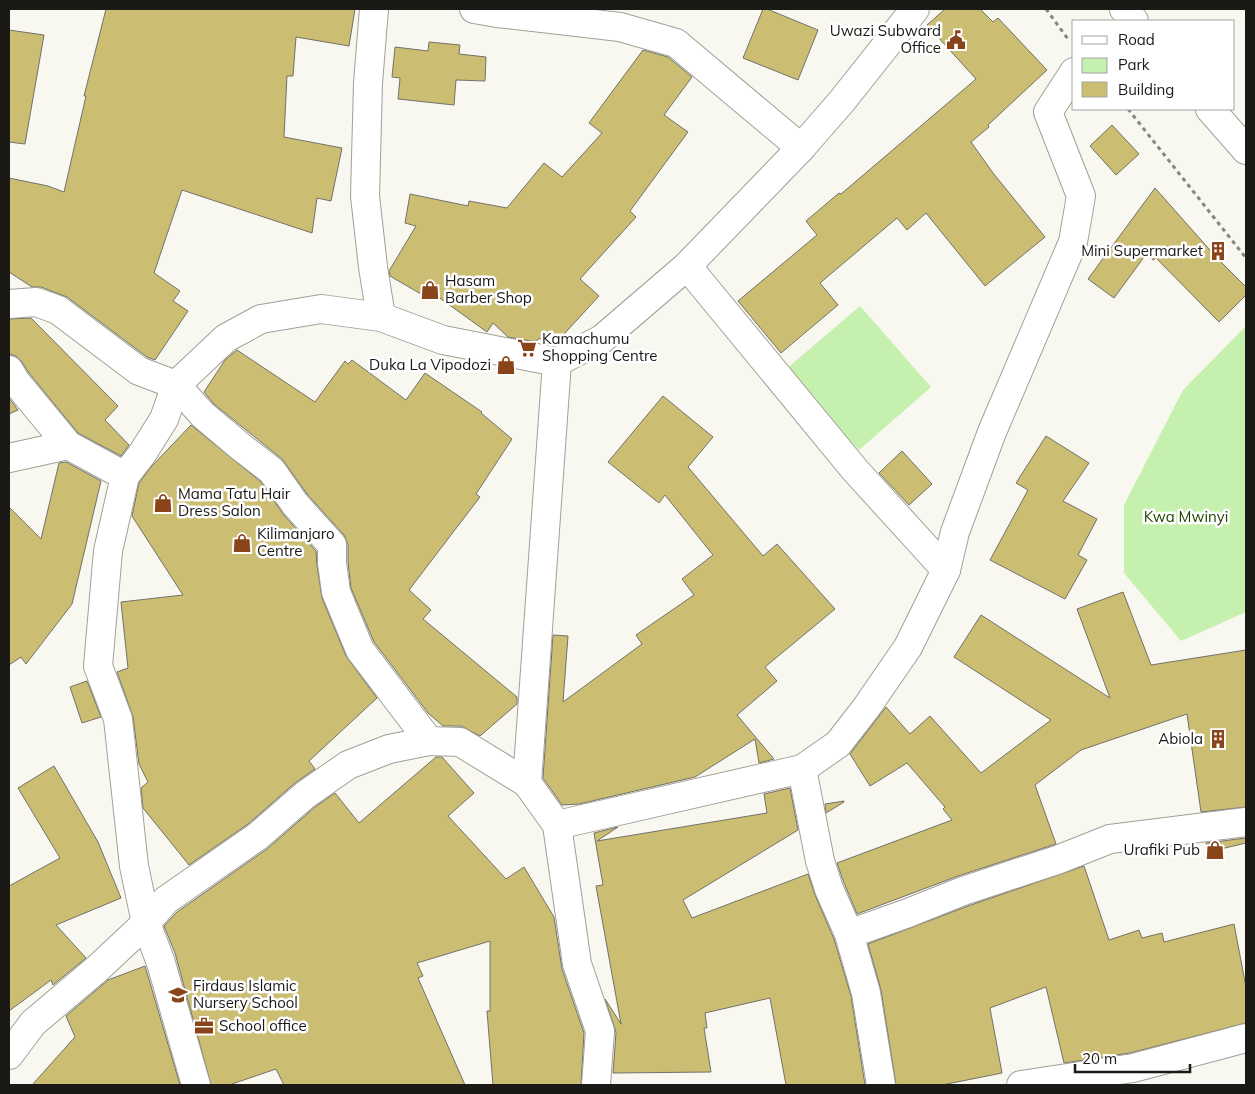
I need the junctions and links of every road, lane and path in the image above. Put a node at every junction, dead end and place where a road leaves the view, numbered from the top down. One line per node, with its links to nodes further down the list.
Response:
1 (374, 9): 14 (street)
2 (474, 9): 9 (street)
3 (915, 9): 9 (street)
4 (1046, 9): 5 (path)
5 (1068, 40)
6 (1072, 75): 21 (street)
7 (1129, 110): 11 (path)
8 (1211, 110): 10 (street)
9 (801, 148): 12 (street)
10 (1246, 150)
11 (1246, 258)
12 (687, 266): 15 (street); 21 (street)
13 (9, 304): 17 (street)
14 (381, 318): 15 (street); 17 (street)
15 (557, 362): 24 (street)
16 (9, 370): 18 (street)
17 (176, 385): 20 (street); 22 (street)
18 (68, 446): 19 (street); 20 (street)
19 (9, 458)
20 (125, 476): 27 (street)
21 (946, 570): 23 (street)
22 (430, 741): 24 (street); 27 (street)
23 (802, 769): 26 (street); 28 (street)
24 (527, 783): 26 (street)
25 (1246, 822): 28 (street)
26 (557, 825): 32 (street)
27 (146, 923): 30 (street); 31 (street)
28 (849, 934): 33 (street)
29 (1246, 1038): 34 (street)
30 (9, 1055)
31 (196, 1085)
32 (596, 1085)
33 (881, 1085)
34 (1021, 1085)

